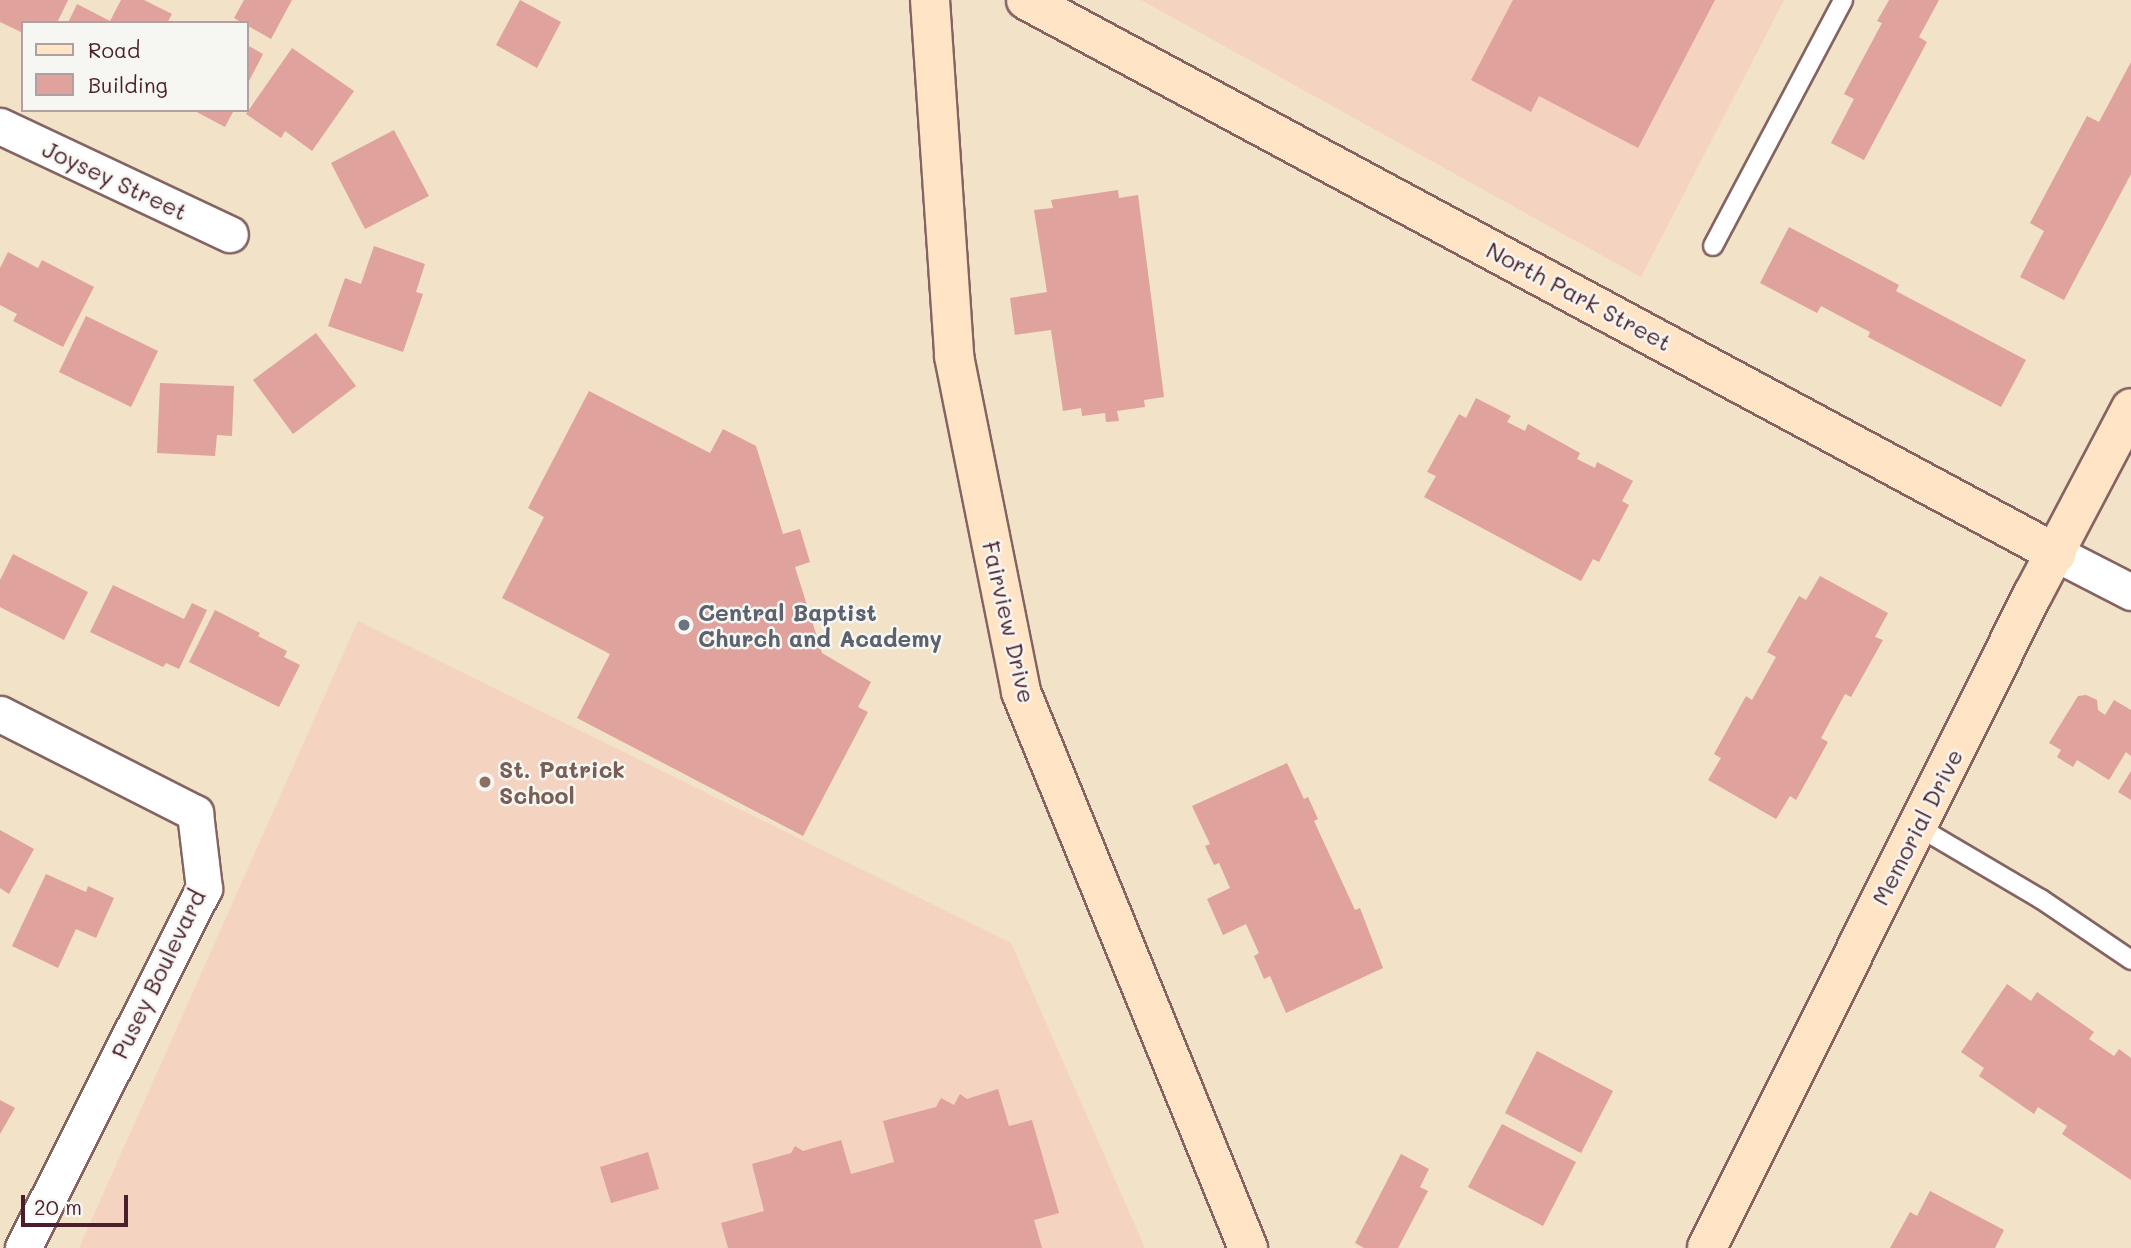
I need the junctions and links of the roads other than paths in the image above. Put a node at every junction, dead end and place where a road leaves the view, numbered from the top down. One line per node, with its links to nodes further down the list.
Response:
1 (930, 0): 14 (main road, Fairview Drive)
2 (1026, 0): 8 (main road, North Park Street)
3 (1843, 0): 6 (lane)
4 (0, 127): 5 (street, Joysey Street)
5 (230, 234)
6 (1713, 246)
7 (2131, 408): 8 (main road, Memorial Drive)
8 (2057, 555): 9 (street, North Park Street); 11 (main road, Memorial Drive)
9 (2131, 592)
10 (0, 714): 13 (street, Pusey Boulevard)
11 (1917, 826): 12 (lane); 15 (main road, Memorial Drive)
12 (2131, 960)
13 (23, 1248)
14 (1248, 1248)
15 (1706, 1248)

